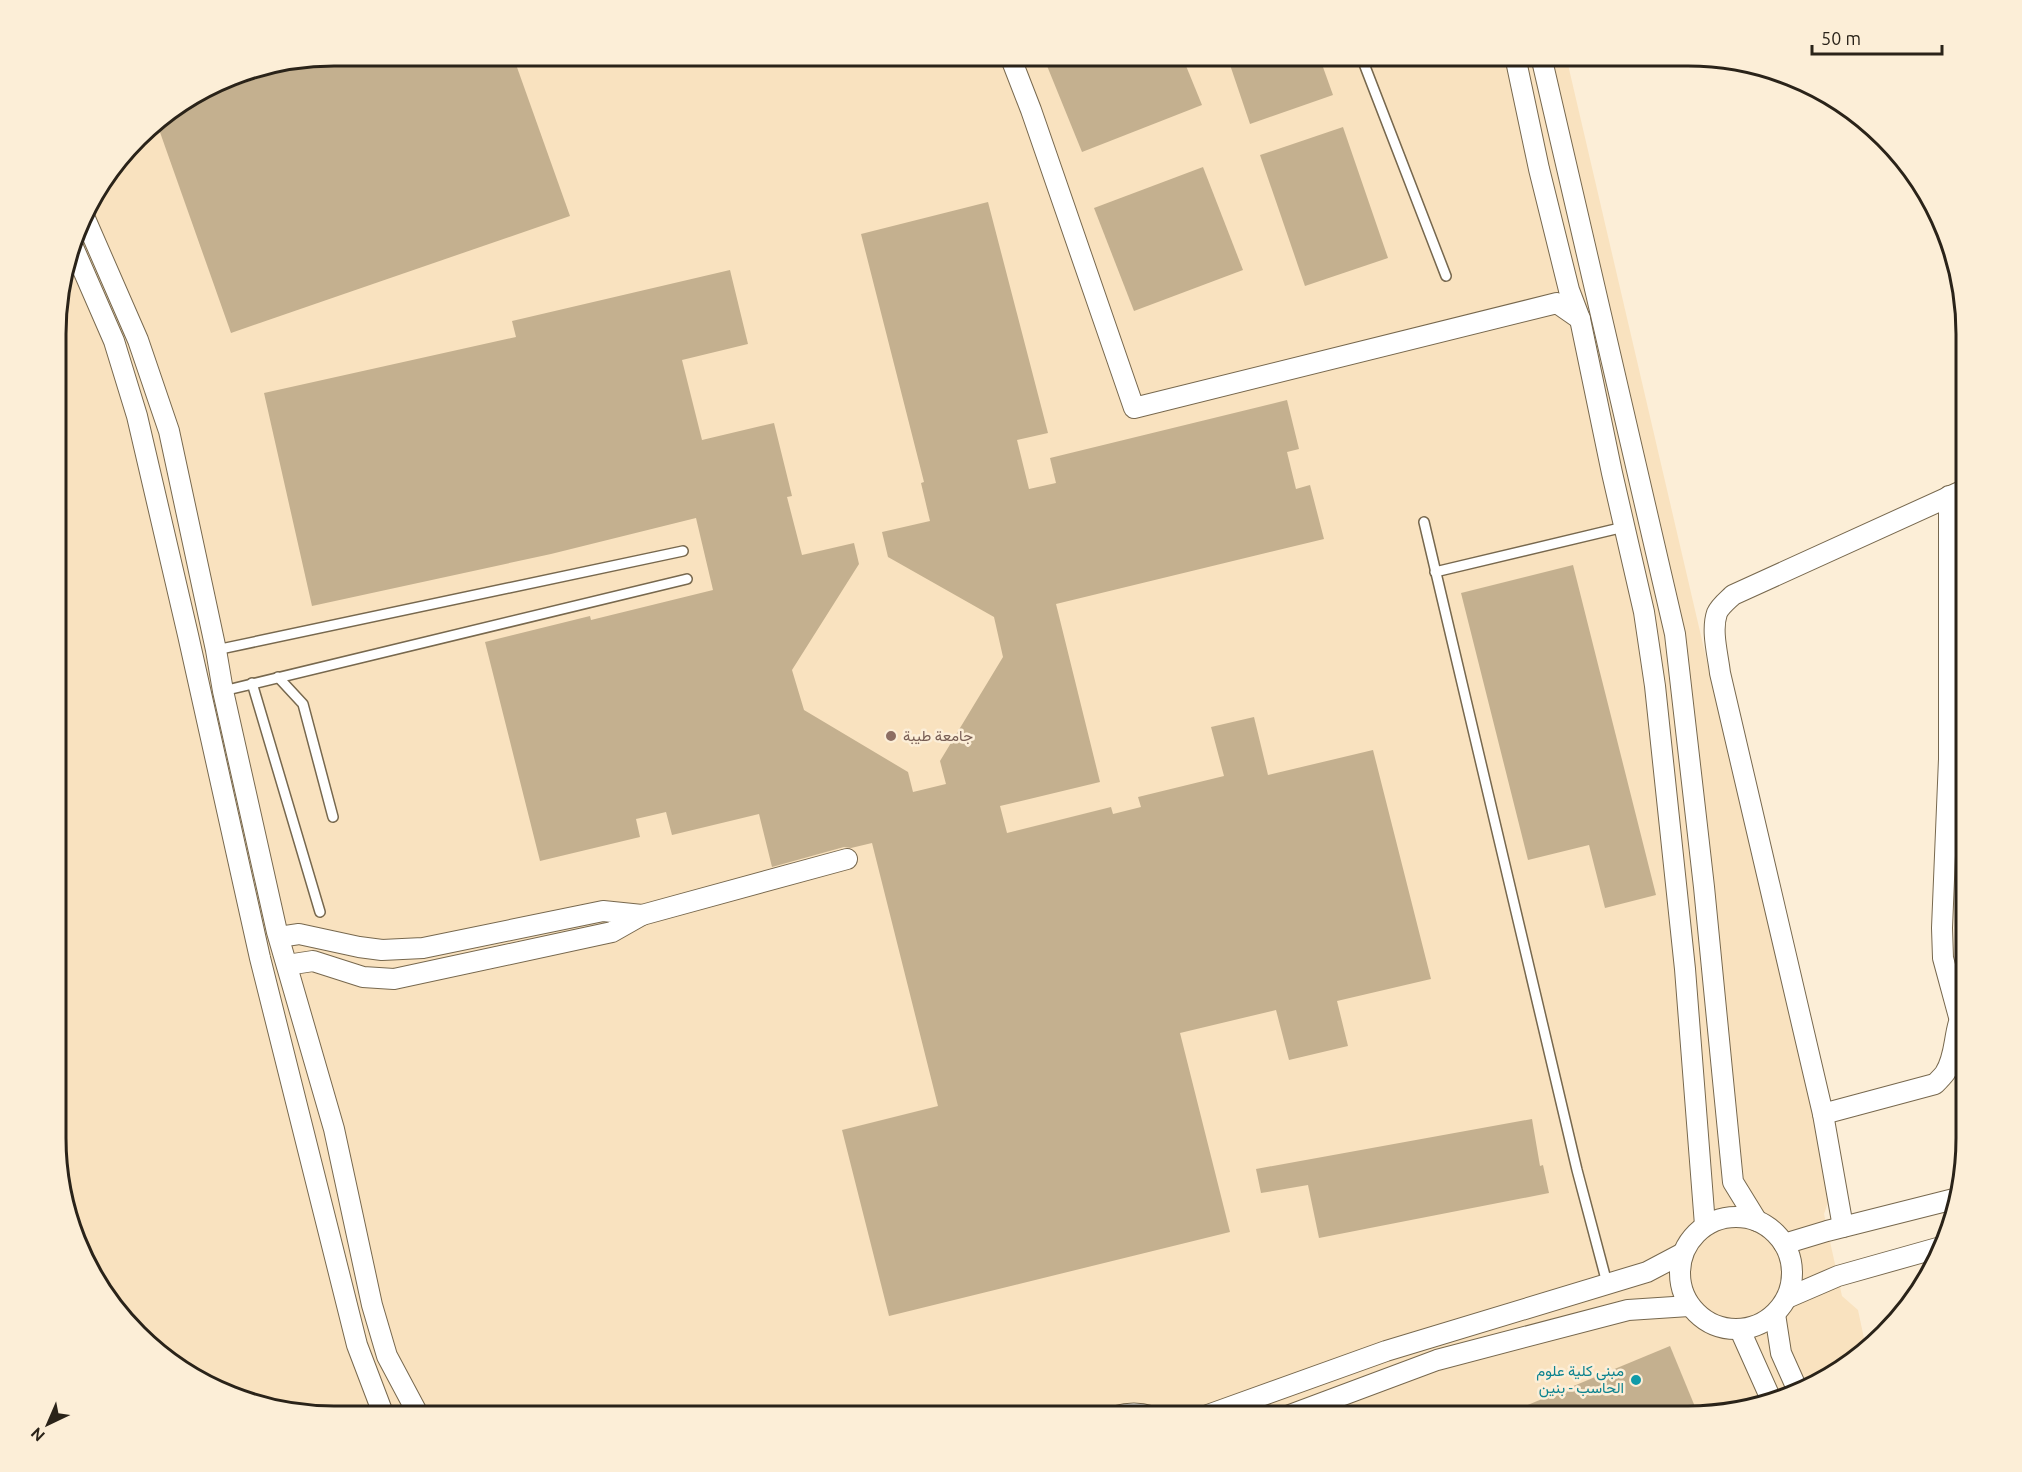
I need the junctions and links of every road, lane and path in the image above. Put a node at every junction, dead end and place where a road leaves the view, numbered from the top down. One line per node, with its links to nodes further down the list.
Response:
1 (1014, 66): 8 (street)
2 (1366, 66): 7 (lane)
3 (1517, 66): 8 (street)
4 (1543, 66): 27 (street)
5 (88, 226): 16 (street)
6 (78, 256): 44 (street)
7 (1446, 276)
8 (1580, 319): 12 (street)
9 (1956, 492): 30 (street)
10 (1424, 522): 14 (lane)
11 (1956, 525): 26 (street)
12 (1624, 527): 14 (lane); 28 (street)
13 (682, 551): 16 (lane)
14 (1435, 572): 38 (lane)
15 (687, 579): 17 (lane)
16 (216, 650): 19 (street)
17 (278, 677): 18 (lane); 20 (lane)
18 (252, 683): 19 (lane); 22 (lane)
19 (223, 690): 24 (street)
20 (333, 817)
21 (848, 859): 23 (street)
22 (320, 912)
23 (642, 915): 24 (street); 25 (street)
24 (279, 937): 25 (street)
25 (287, 965): 45 (street)
26 (1956, 993)
27 (1718, 1033): 28 (street); 32 (street)
28 (1690, 1035): 33 (street)
29 (1956, 1038): 30 (street)
30 (1823, 1114): 34 (street)
31 (1949, 1200): 34 (street)
32 (1757, 1221): 33 (street); 35 (street)
33 (1705, 1226): 37 (street)
34 (1843, 1227): 35 (street)
35 (1784, 1244): 40 (street)
36 (1932, 1250): 40 (street)
37 (1683, 1253): 38 (street); 39 (street)
38 (1607, 1283): 46 (street)
39 (1689, 1306): 41 (street); 47 (street)
40 (1781, 1306): 41 (street); 42 (street)
41 (1740, 1330): 43 (street)
42 (1795, 1384)
43 (1768, 1394)
44 (380, 1406)
45 (414, 1406)
46 (1233, 1406)
47 (1314, 1406)

